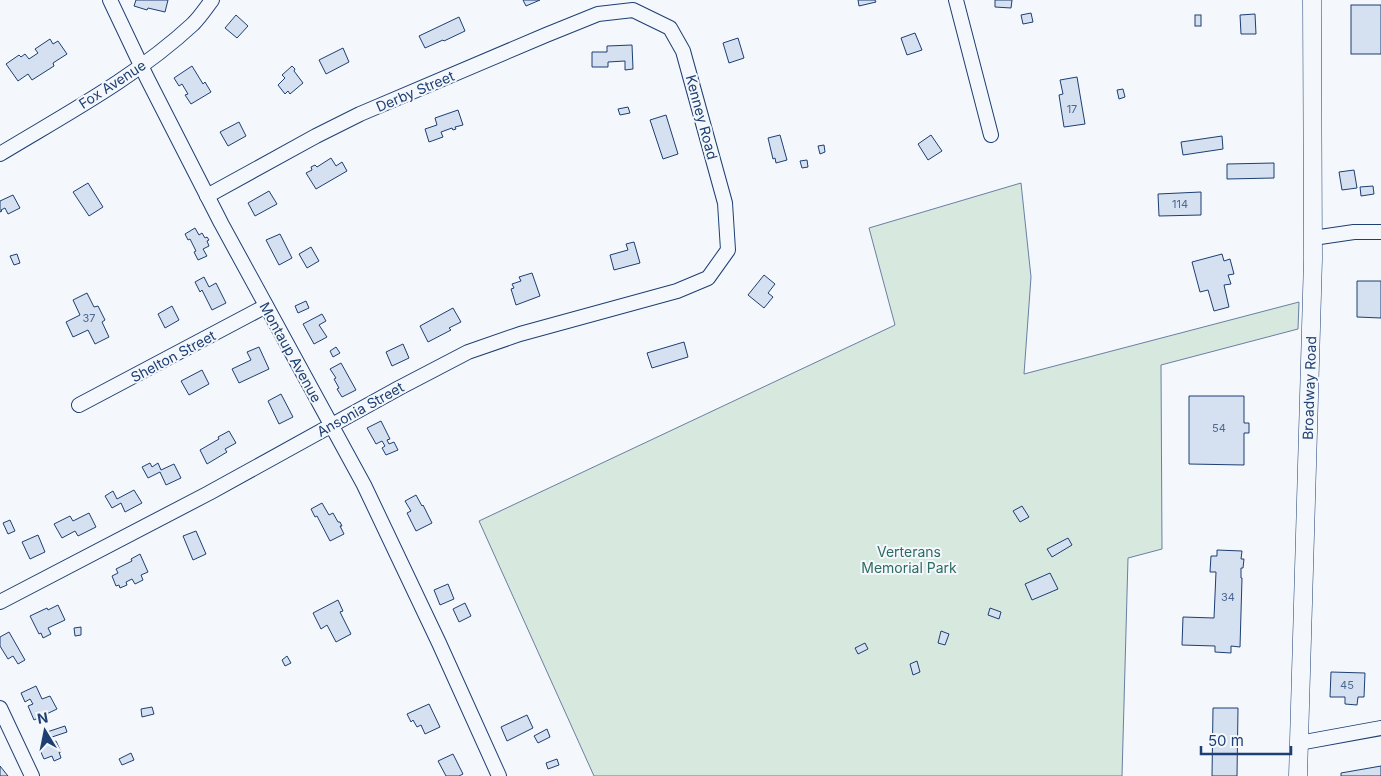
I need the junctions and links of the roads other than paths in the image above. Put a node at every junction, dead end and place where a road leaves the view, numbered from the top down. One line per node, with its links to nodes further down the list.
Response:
1 (110, 0): 6 (street, Montaup Avenue)
2 (212, 0): 6 (street, Fox Avenue)
3 (956, 0): 7 (street)
4 (1312, 0): 11 (main road, Broadway Road)
5 (634, 10): 9 (street, Derby Street); 12 (street, Kenney Road)
6 (141, 66): 8 (street, Fox Avenue); 9 (street, Montaup Avenue)
7 (991, 135)
8 (0, 154)
9 (207, 196): 13 (street, Montaup Avenue)
10 (1381, 232): 11 (street)
11 (1313, 238): 19 (main road, Broadway Road)
12 (728, 250): 15 (street, Ansonia Street)
13 (266, 306): 14 (street, Shelton Street); 15 (street, Montaup Avenue)
14 (79, 405)
15 (331, 426): 16 (street, Ansonia Street); 21 (street, Montaup Avenue)
16 (0, 602)
17 (0, 708): 20 (street)
18 (1381, 728): 19 (street)
19 (1299, 743): 22 (main road, Broadway Road)
20 (32, 776)
21 (499, 776)
22 (1298, 776)

